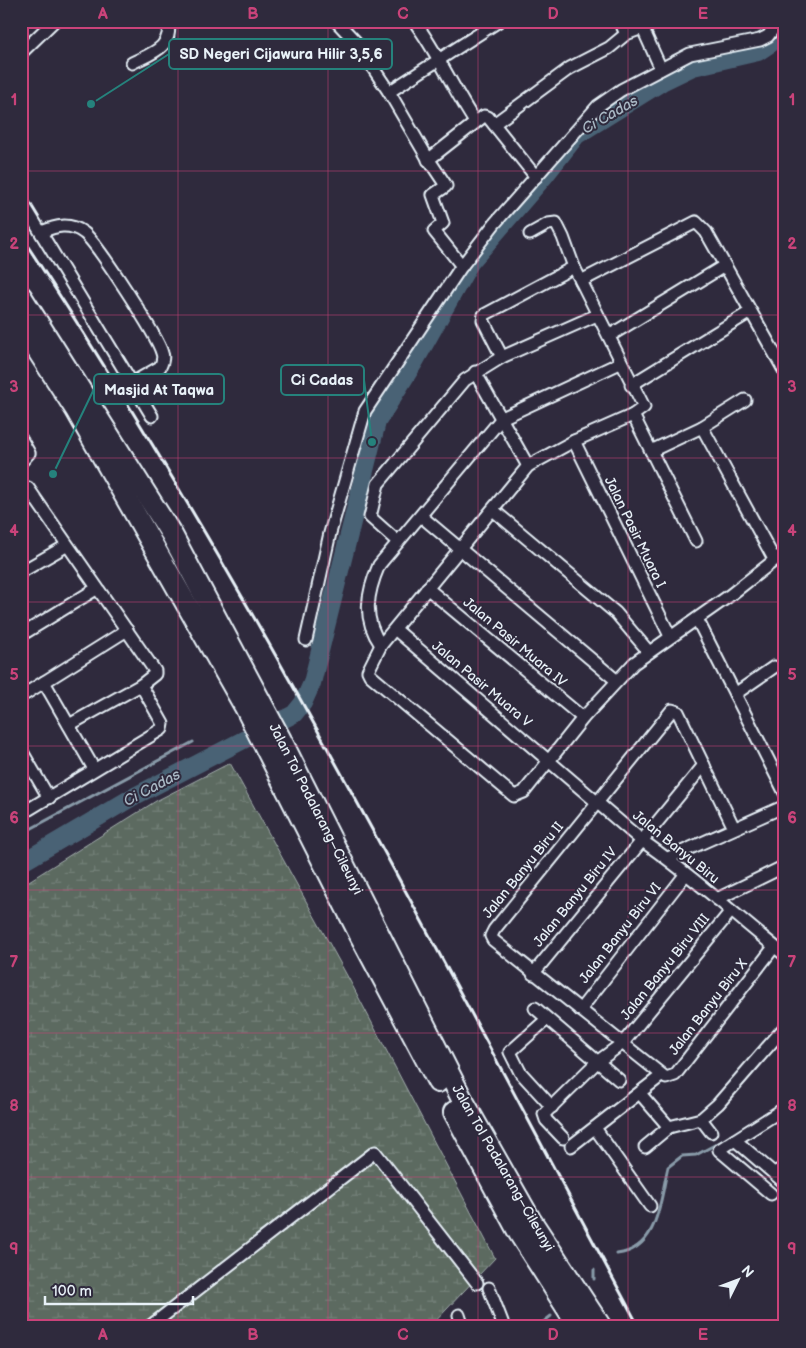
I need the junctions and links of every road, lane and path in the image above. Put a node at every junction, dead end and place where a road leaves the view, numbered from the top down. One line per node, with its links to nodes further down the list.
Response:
1 (45, 21): 12 (street)
2 (54, 21): 13 (street)
3 (168, 21): 15 (street)
4 (336, 21): 17 (street)
5 (414, 21): 14 (street)
6 (499, 21): 14 (street)
7 (620, 21): 11 (street)
8 (662, 21): 10 (street)
9 (779, 21): 16 (street)
10 (643, 29): 11 (street); 16 (street)
11 (626, 34): 19 (street)
12 (21, 39)
13 (21, 53)
14 (439, 58): 17 (street); 18 (street)
15 (132, 63)
16 (661, 69): 21 (street)
17 (389, 92): 20 (street)
18 (475, 122): 19 (street); 20 (street)
19 (494, 124): 21 (street)
20 (428, 160): 25 (street)
21 (536, 177): 25 (street)
22 (21, 200): 23 (street)
23 (40, 232): 38 (street); 38 (street)
24 (530, 234): 27 (street)
25 (462, 266): 67 (street)
26 (724, 266): 28 (street); 30 (street); 33 (street)
27 (574, 268): 28 (street); 34 (street)
28 (580, 281): 31 (street)
29 (21, 296): 76 (highway, Jalan Tol Padalarang–Cileunyi)
30 (750, 312): 37 (street); 39 (street)
31 (597, 315): 33 (street); 34 (street)
32 (21, 325): 76 (highway, Jalan Tol Padalarang–Cileunyi)
33 (609, 336): 35 (street)
34 (502, 357): 36 (street)
35 (620, 363): 39 (street); 43 (street)
36 (475, 372): 43 (street); 54 (street)
37 (785, 372)
38 (132, 383): 42 (street)
39 (631, 385): 41 (street)
40 (745, 400): 44 (street)
41 (632, 415): 46 (street); 47 (street)
42 (152, 416)
43 (502, 418): 49 (street); 52 (street)
44 (702, 427): 47 (street); 58 (street)
45 (21, 439): 48 (street)
46 (574, 441): 49 (street); 66 (street, Jalan Pasir Muara I)
47 (651, 451): 53 (street)
48 (21, 462)
49 (528, 466): 51 (street)
50 (21, 486): 55 (street)
51 (493, 510): 56 (street); 69 (street)
52 (421, 516): 54 (street); 56 (street)
53 (696, 541)
54 (398, 542): 68 (street)
55 (66, 546): 59 (street); 61 (street)
56 (460, 548): 60 (street); 71 (street)
57 (785, 552): 58 (street)
58 (774, 559): 62 (street)
59 (21, 572)
60 (428, 588): 64 (street); 77 (street, Jalan Pasir Muara IV)
61 (96, 589): 63 (street); 65 (street)
62 (697, 618): 66 (street); 75 (street)
63 (127, 630): 72 (street); 73 (street)
64 (396, 630): 68 (street); 81 (street, Jalan Pasir Muara V)
65 (21, 635)
66 (670, 636): 69 (street)
67 (306, 640)
68 (381, 645): 81 (street)
69 (649, 652): 71 (street)
70 (774, 667): 75 (street)
71 (618, 681): 77 (street)
72 (44, 682): 74 (street); 78 (street)
73 (141, 685): 78 (street); 83 (street)
74 (25, 694)
75 (735, 694): 84 (street)
76 (253, 704): 79 (highway, Jalan Tol Padalarang–Cileunyi)
77 (583, 718): 81 (street)
78 (69, 725): 83 (street)
79 (273, 743): 127 (highway, Jalan Tol Padalarang–Cileunyi); 128 (highway, Jalan Tol Padalarang–Cileunyi)
80 (21, 750): 85 (street)
81 (549, 761): 86 (street, Jalan Banyu Biru)
82 (704, 765): 86 (street, Jalan Banyu Biru II); 89 (street); 90 (street, Jalan Banyu Biru IV)
83 (94, 770): 85 (street)
84 (785, 793)
85 (48, 798): 88 (street)
86 (597, 803): 90 (street, Jalan Banyu Biru); 98 (street, Jalan Banyu Biru II)
87 (785, 806): 89 (street)
88 (21, 814)
89 (734, 828): 91 (street)
90 (641, 840): 91 (street, Jalan Banyu Biru); 98 (street, Jalan Banyu Biru IV)
91 (668, 858): 93 (street, Jalan Banyu Biru)
92 (783, 871): 94 (street)
93 (685, 875): 94 (street, Jalan Banyu Biru); 100 (street, Jalan Banyu Biru VI)
94 (718, 900): 95 (street, Jalan Banyu Biru)
95 (731, 911): 96 (street, Jalan Banyu Biru); 103 (street, Jalan Banyu Biru VIII)
96 (774, 947): 97 (street, Jalan Banyu Biru); 105 (street, Jalan Banyu Biru X)
97 (785, 955)
98 (533, 974): 100 (street, Jalan Banyu Biru II)
99 (535, 1008): 101 (street)
100 (580, 1010): 103 (street, Jalan Banyu Biru II)
101 (547, 1019): 104 (street); 108 (street)
102 (785, 1027): 110 (street)
103 (623, 1043): 104 (street, Jalan Banyu Biru VIII); 105 (street, Jalan Banyu Biru II)
104 (597, 1062): 106 (street); 108 (street, Jalan Banyu Biru VIII)
105 (662, 1076): 112 (street, Jalan Banyu Biru X)
106 (619, 1080)
107 (644, 1097): 111 (street)
108 (552, 1106): 112 (street, Jalan Banyu Biru X)
109 (785, 1108): 114 (street)
110 (701, 1119): 111 (street); 113 (street)
111 (669, 1127): 115 (street)
112 (595, 1128): 120 (street)
113 (711, 1132)
114 (735, 1140): 117 (street); 119 (street)
115 (645, 1147)
116 (785, 1167): 117 (street)
117 (774, 1174): 118 (street)
118 (785, 1183)
119 (771, 1194)
120 (650, 1206)
121 (477, 1283): 124 (street)
122 (489, 1288): 126 (street)
123 (459, 1315): 125 (street)
124 (149, 1327)
125 (463, 1327)
126 (504, 1327)
127 (579, 1327)
128 (601, 1327)

